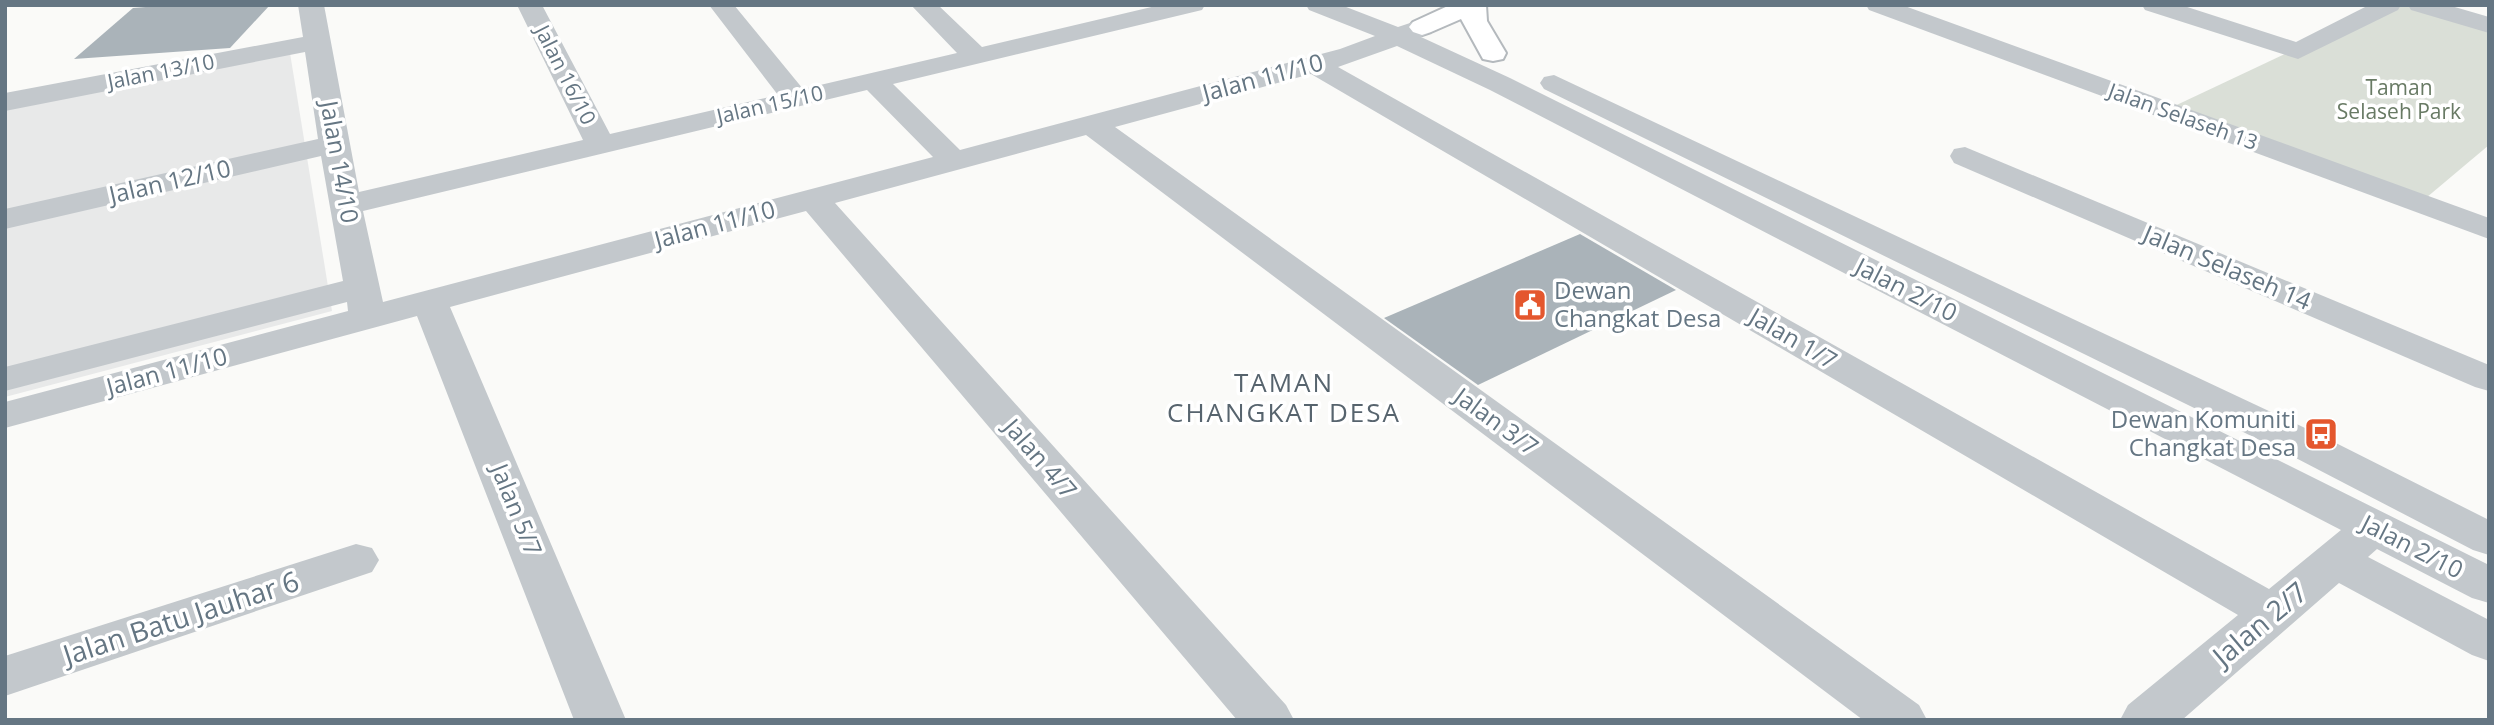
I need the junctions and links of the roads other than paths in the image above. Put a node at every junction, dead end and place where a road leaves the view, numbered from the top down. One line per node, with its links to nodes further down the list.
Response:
1 (311, 5): 16 (street, Jalan 14/10)
2 (529, 5): 26 (street, Jalan 16/10)
3 (721, 5): 22 (street)
4 (922, 5): 18 (street)
5 (1193, 5): 13 (street, Jalan 15/10)
6 (1318, 5): 12 (street, Jalan 2/10)
7 (1472, 5): 15 (highway); 19 (highway)
8 (1878, 5): 32 (street, Jalan Selaseh 13)
9 (2154, 5): 10 (street)
10 (2389, 5)
11 (2420, 5): 14 (street)
12 (1351, 10): 15 (street, Jalan 2/10); 17 (street)
13 (1122, 13): 18 (street, Jalan 15/10)
14 (2489, 25)
15 (1411, 32): 17 (street, Jalan 11/10); 19 (street, Jalan 2/10)
16 (316, 42): 23 (street, Jalan 13/10); 25 (street, Jalan 14/10)
17 (1350, 55): 19 (street); 20 (street, Jalan 11/10)
18 (976, 56): 21 (street, Jalan 15/10)
19 (1478, 59): 38 (street, Jalan 2/10); 39 (street, Jalan 2/10)
20 (1313, 64): 24 (street, Jalan 11/10); 43 (street, Jalan 1/7)
21 (874, 80): 22 (street, Jalan 15/10); 28 (street)
22 (796, 99): 26 (street, Jalan 15/10)
23 (5, 102)
24 (1091, 124): 28 (street, Jalan 11/10); 48 (street, Jalan 3/7)
25 (334, 144): 30 (street, Jalan 14/10); 31 (street, Jalan 12/10)
26 (601, 145): 30 (street, Jalan 15/10)
27 (1965, 156): 36 (street, Jalan Selaseh 14)
28 (953, 160): 29 (street, Jalan 11/10)
29 (813, 198): 34 (street, Jalan 11/10); 47 (street, Jalan 4/7)
30 (347, 205): 33 (street, Jalan 14/10)
31 (5, 219)
32 (2489, 229)
33 (365, 302): 34 (street, Jalan 11/10); 35 (street); 37 (street, Jalan 11/10)
34 (430, 302): 46 (street, Jalan 5/7)
35 (5, 379)
36 (2489, 379)
37 (5, 415)
38 (2374, 527): 41 (street, Jalan 2/7); 42 (street, Jalan 2/10)
39 (2489, 539)
40 (356, 560): 45 (street, Jalan Batu Jauhar 6)
41 (2336, 560): 43 (street, Jalan 2/7); 44 (street)
42 (2489, 586)
43 (2273, 613): 49 (street, Jalan 2/7)
44 (2489, 642)
45 (5, 676)
46 (600, 720)
47 (1268, 720)
48 (1901, 720)
49 (2146, 720)

